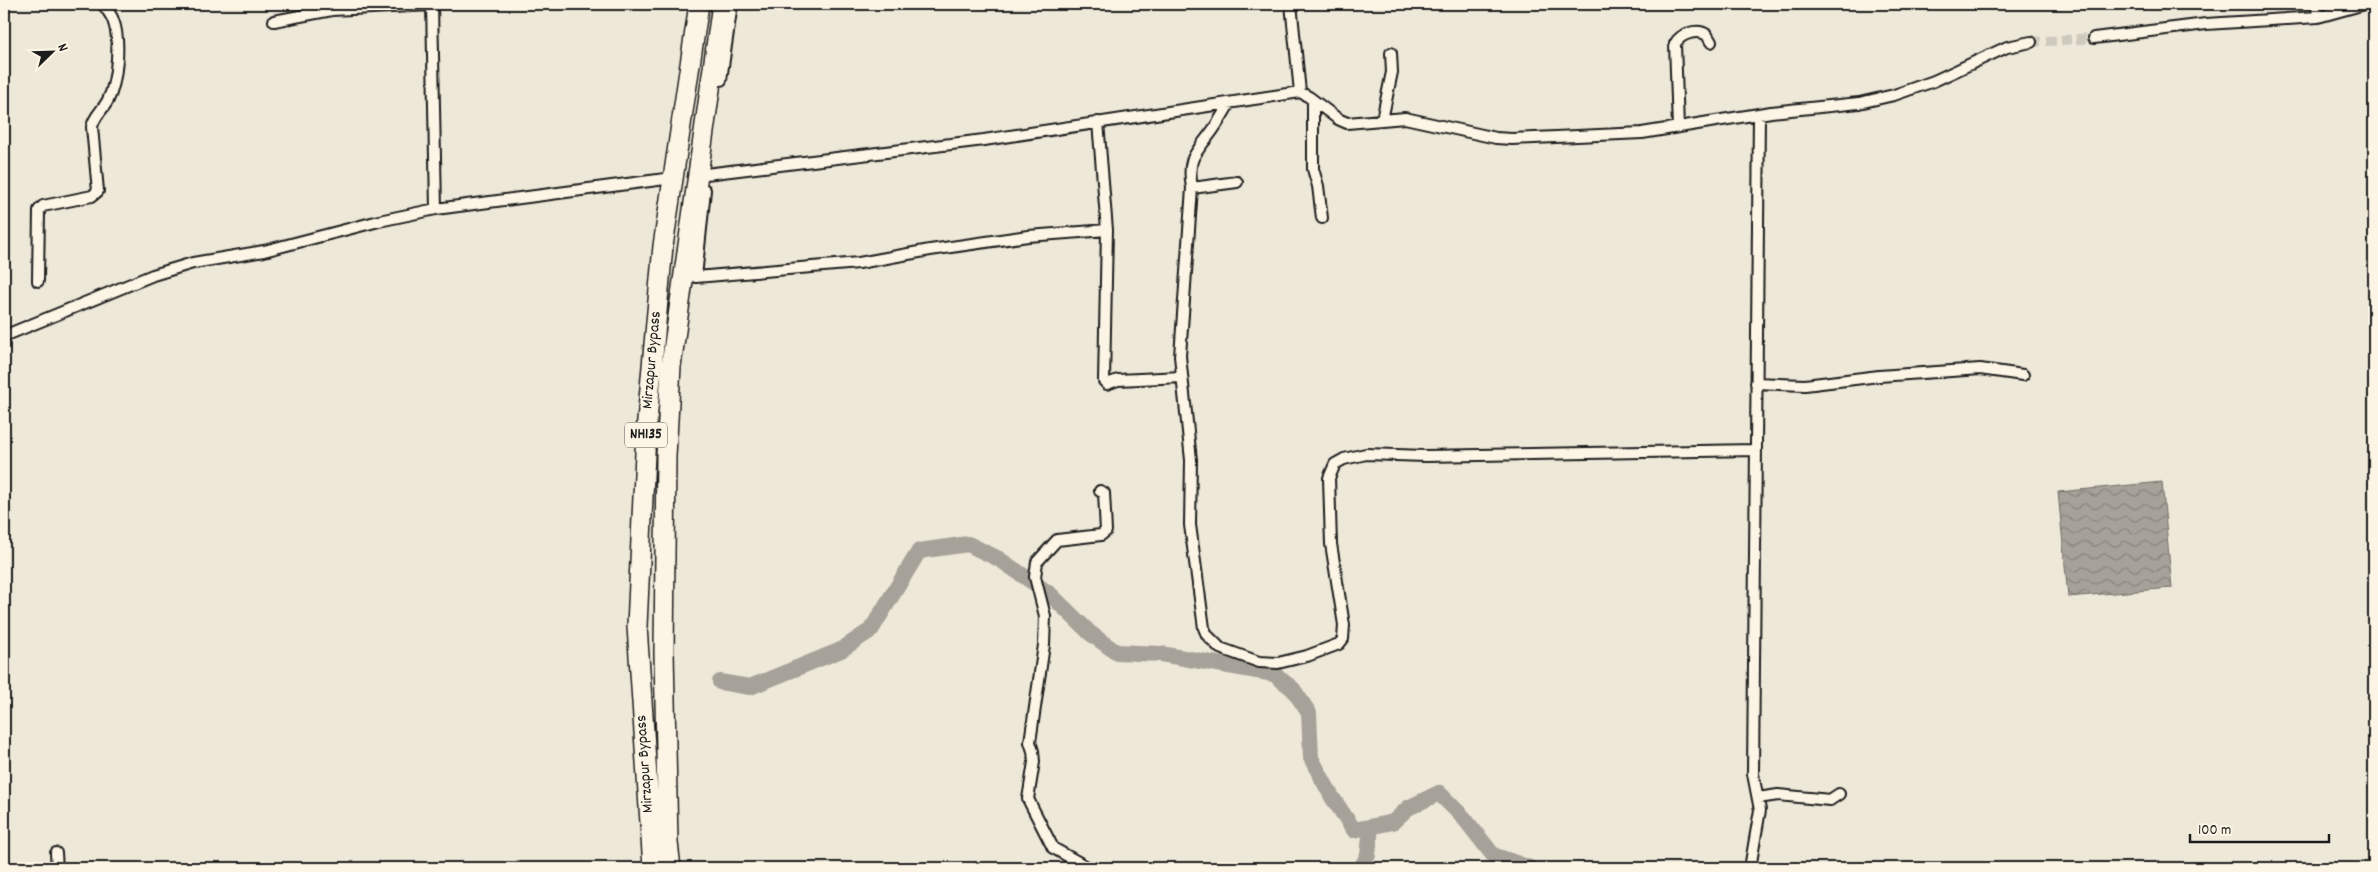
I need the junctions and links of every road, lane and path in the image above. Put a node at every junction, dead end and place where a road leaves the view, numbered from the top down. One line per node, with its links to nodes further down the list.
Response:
1 (103, 4): 29 (street)
2 (699, 4): 23 (highway, Mirzapur Bypass / NH135)
3 (722, 4): 41 (highway, NH135)
4 (732, 4): 22 (street)
5 (1291, 4): 15 (street)
6 (2317, 4): 9 (street)
7 (2365, 4): 9 (street)
8 (432, 5): 10 (street); 26 (street)
9 (2318, 17): 11 (street)
10 (274, 21)
11 (2094, 38)
12 (1711, 42): 21 (street)
13 (2031, 42): 18 (street)
14 (1391, 53): 19 (street)
15 (1300, 92): 16 (street); 17 (street)
16 (1313, 100): 19 (street); 27 (street)
17 (1229, 104): 20 (street); 25 (street)
18 (1759, 114): 21 (street); 33 (street)
19 (1382, 120): 21 (street)
20 (1098, 122): 22 (street); 28 (street)
21 (1678, 127)
22 (706, 174): 28 (street)
23 (673, 178): 26 (street); 40 (highway, Mirzapur Bypass / NH135)
24 (1237, 182): 25 (street)
25 (1192, 188): 32 (street)
26 (436, 209): 30 (street)
27 (1322, 218)
28 (1107, 230): 32 (street)
29 (38, 281)
30 (4, 336)
31 (2023, 375): 33 (street)
32 (1182, 377): 34 (street)
33 (1756, 383): 34 (street)
34 (1755, 450): 37 (street)
35 (1100, 491): 42 (street)
36 (1839, 794): 37 (street)
37 (1758, 798): 43 (street)
38 (56, 853): 39 (street)
39 (57, 868)
40 (653, 868)
41 (671, 868)
42 (1089, 868)
43 (1750, 868)

